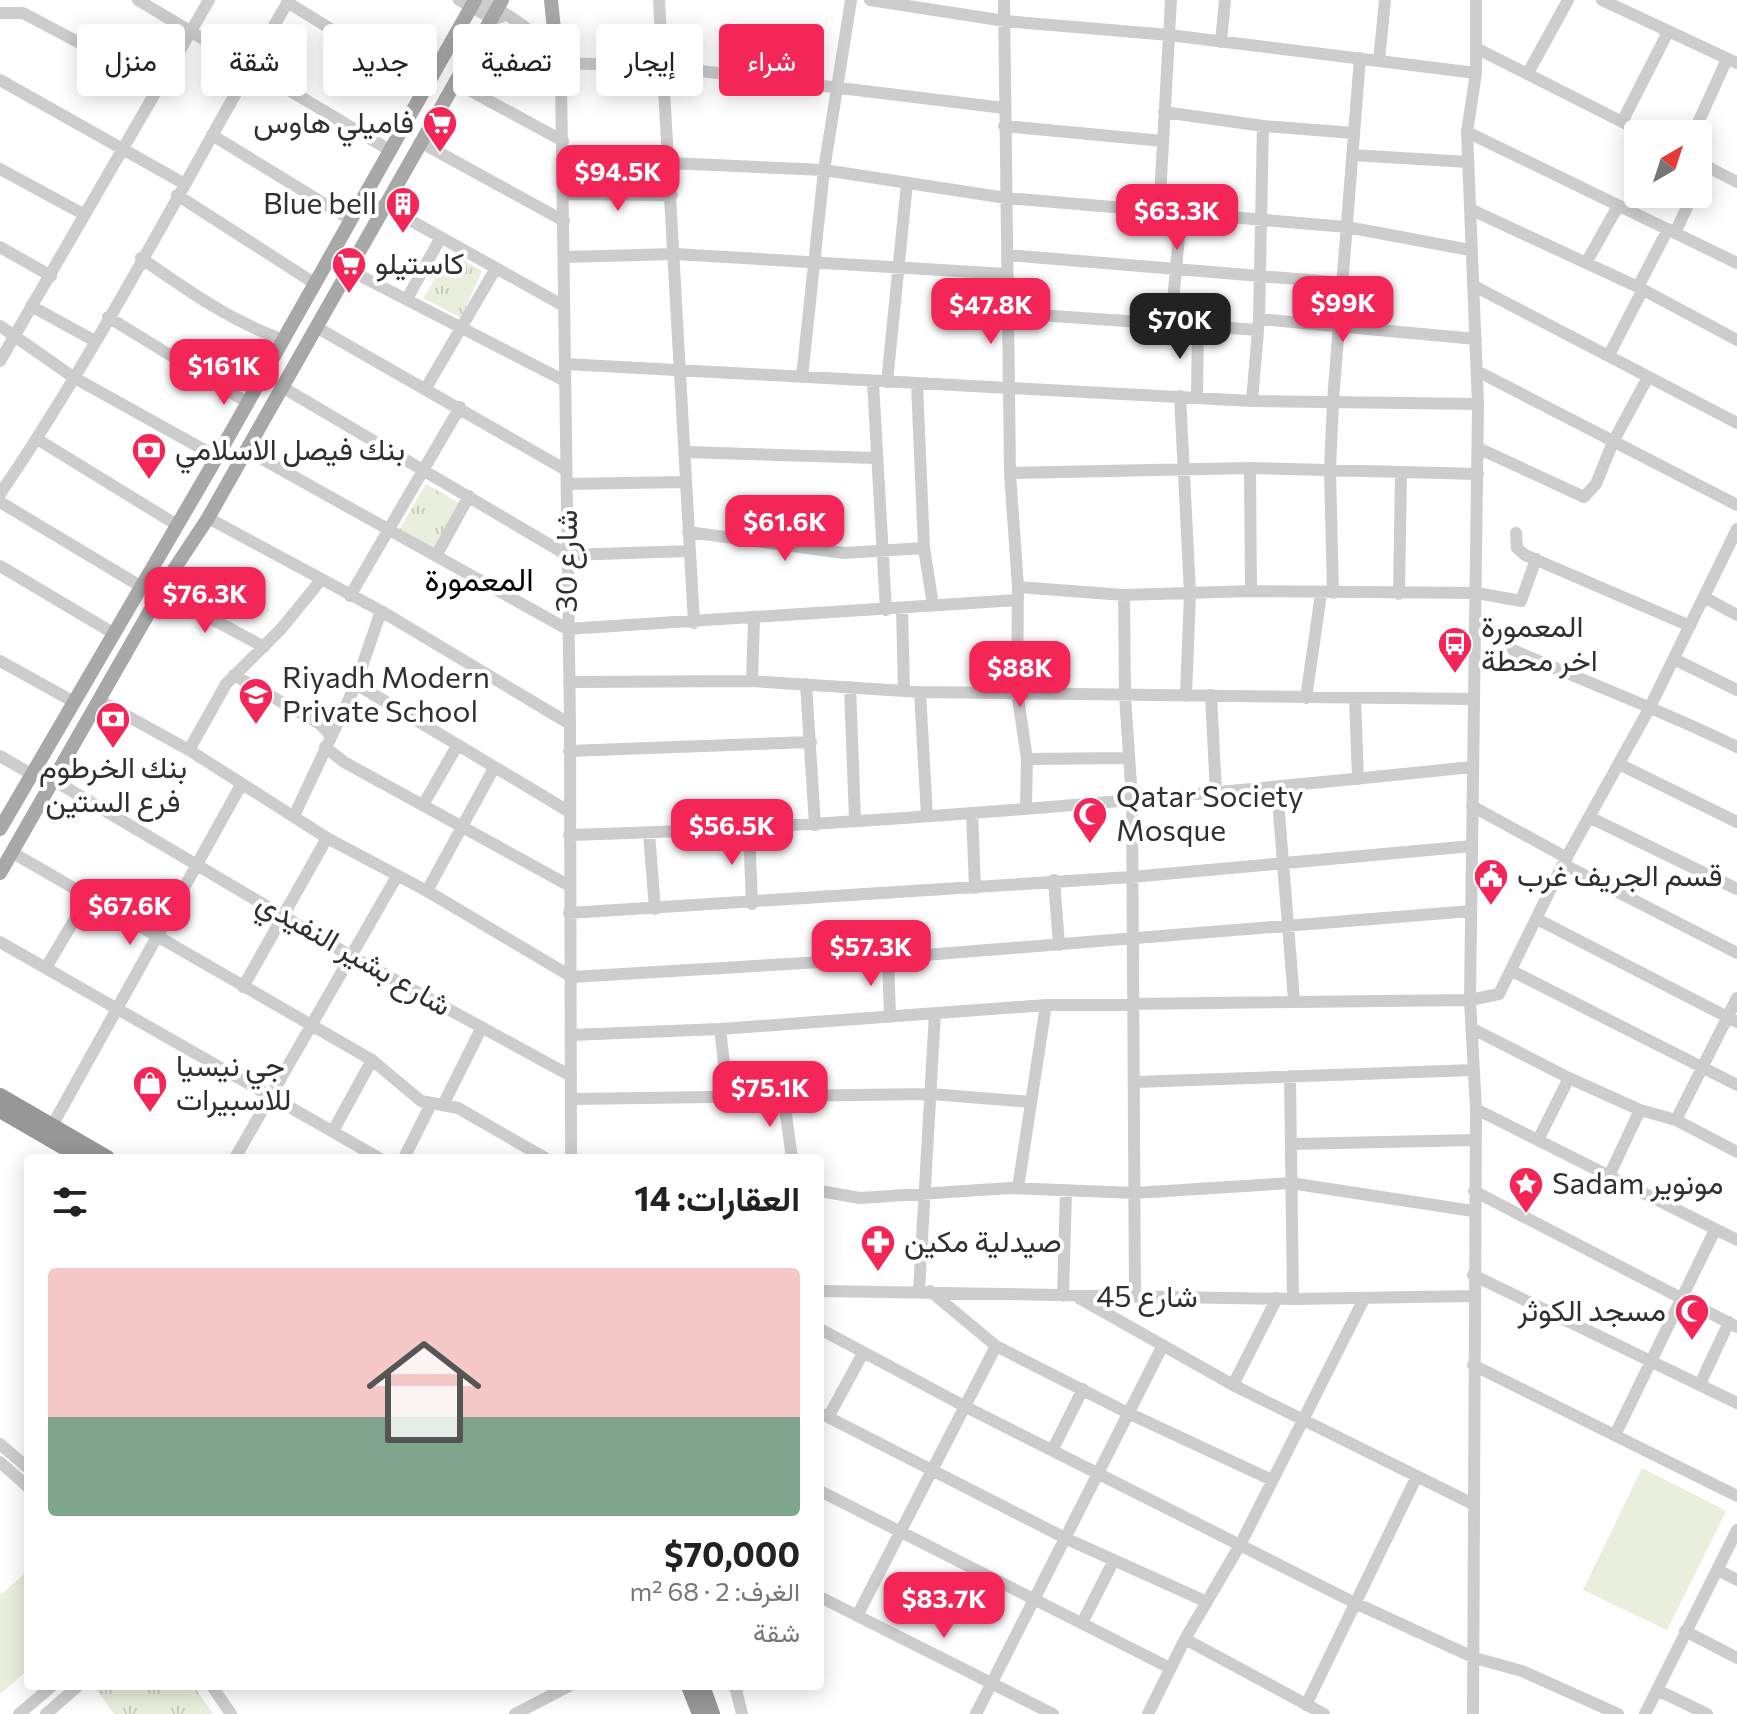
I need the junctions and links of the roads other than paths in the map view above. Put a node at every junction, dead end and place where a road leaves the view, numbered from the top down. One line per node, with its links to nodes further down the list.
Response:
1 (138, 0): 25 (street)
2 (209, 0): 25 (street)
3 (551, 0): 23 (main road)
4 (659, 0): 24 (street)
5 (851, 0): 41 (street)
6 (870, 0): 16 (street)
7 (1004, 0): 19 (street)
8 (1171, 0): 27 (street)
9 (1225, 0): 31 (street)
10 (1385, 0): 34 (street)
11 (1476, 0): 32 (street)
12 (1568, 0): 39 (street)
13 (1602, 0): 26 (street)
14 (288, 1): 20 (street); 21 (street)
15 (472, 2): 17 (street); 36 (main road)
16 (918, 3): 19 (street)
17 (500, 11): 22 (street)
18 (0, 13): 29 (street)
19 (1005, 21): 27 (street); 50 (street)
20 (275, 24)
21 (324, 24)
22 (519, 24)
23 (554, 24)
24 (659, 24)
25 (192, 30): 28 (street); 30 (street)
26 (1668, 32): 35 (street); 53 (street)
27 (1169, 35): 31 (street); 51 (street)
28 (201, 36)
29 (77, 42)
30 (185, 42)
31 (1221, 42): 33 (street)
32 (1476, 48): 38 (street); 39 (street)
33 (1360, 58): 34 (street); 57 (street)
34 (1379, 61): 38 (street)
35 (1732, 61): 52 (street)
36 (437, 67)
37 (703, 71): 41 (street)
38 (1476, 73): 56 (street)
39 (1528, 73): 53 (street)
40 (0, 80): 62 (street)
41 (838, 87): 50 (street); 69 (street)
42 (453, 88): 61 (main road)
43 (153, 96): 62 (street)
44 (233, 96): 58 (street)
45 (300, 96): 63 (street)
46 (422, 96): 63 (main road)
47 (480, 96): 59 (street)
48 (560, 96): 59 (street, شارع 30)
49 (663, 96): 66 (street)
50 (1004, 108): 54 (street)
51 (1164, 112): 55 (street); 60 (street)
52 (1700, 120)
53 (1622, 122)
54 (1004, 126): 60 (street); 76 (street)
55 (1263, 126): 57 (street); 86 (street)
56 (1467, 132): 65 (street); 78 (street)
57 (1354, 133): 64 (street)
58 (212, 135): 71 (street); 84 (street)
59 (563, 141): 73 (street, شارع 30)
60 (1163, 141): 81 (street)
61 (420, 142): 77 (main road); 85 (street)
62 (123, 148): 71 (street); 82 (street)
63 (391, 151): 84 (main road)
64 (1352, 155): 65 (street); 87 (street)
65 (1468, 162): 80 (street)
66 (669, 163): 69 (street); 75 (street)
67 (0, 169): 82 (street)
68 (1712, 169): 70 (street)
69 (824, 170): 72 (street); 98 (street)
70 (1737, 182)
71 (183, 183): 74 (street)
72 (907, 183): 76 (street); 100 (street)
73 (564, 194): 75 (street); 85 (street, شارع 30)
74 (177, 195): 95 (street); 106 (street)
75 (672, 195): 92 (street)
76 (1006, 198): 81 (street); 93 (street)
77 (383, 205): 89 (street); 101 (main road)
78 (1618, 206): 88 (street); 96 (street)
79 (1685, 208): 88 (street)
80 (1472, 210): 91 (street); 96 (street)
81 (1159, 214): 83 (street)
82 (85, 215): 104 (street)
83 (1181, 215): 86 (street); 102 (street)
84 (351, 220): 106 (main road)
85 (564, 221): 94 (street, شارع 30)
86 (1262, 222): 87 (street); 105 (street)
87 (1347, 227): 91 (street); 107 (street)
88 (1672, 231): 97 (street); 109 (street)
89 (441, 237): 99 (street); 110 (street)
90 (0, 247): 104 (street)
91 (1470, 250): 108 (street)
92 (675, 254): 94 (street); 98 (street); 130 (street)
93 (1007, 255): 102 (street); 103 (street)
94 (564, 257): 112 (street, شارع 30)
95 (141, 258): 114 (street); 123 (street)
96 (1586, 263): 109 (street)
97 (1737, 263)
98 (816, 265): 100 (street); 133 (street)
99 (496, 268): 112 (street); 121 (street)
100 (900, 269): 103 (street); 137 (street)
101 (349, 270): 110 (street); 120 (main road)
102 (1177, 270): 105 (street); 115 (street)
103 (1007, 274): 113 (street)
104 (51, 276): 111 (street)
105 (1259, 276): 107 (street); 116 (street)
106 (314, 283): 123 (main road)
107 (1344, 283): 119 (street)
108 (1474, 286): 124 (street); 127 (street)
109 (1640, 289): 125 (street); 127 (street)
110 (407, 299): 121 (street)
111 (31, 306): 122 (street); 126 (street)
112 (564, 306): 129 (street, شارع 30)
113 (1009, 313): 115 (street); 141 (street)
114 (108, 317): 126 (street); 146 (street)
115 (1171, 323): 117 (street)
116 (1258, 324): 117 (street); 119 (street); 144 (street)
117 (1198, 325): 143 (street)
118 (0, 326): 122 (street)
119 (1341, 326): 124 (street); 145 (street)
120 (316, 327): 139 (main road); 140 (street)
121 (461, 328): 135 (street); 140 (street)
122 (14, 334): 128 (street); 132 (street)
123 (281, 339): 146 (main road)
124 (1476, 339): 131 (street)
125 (1737, 340)
126 (95, 341): 132 (street)
127 (1609, 355): 134 (street)
128 (0, 361)
129 (565, 364): 130 (street); 135 (street, شارع 30)
130 (682, 369): 133 (street); 154 (street)
131 (1477, 371): 147 (street); 151 (street)
132 (73, 377): 150 (street); 156 (street)
133 (802, 377): 136 (street)
134 (1648, 377): 149 (street); 151 (street)
135 (565, 381): 160 (street, شارع 30)
136 (873, 382): 137 (street); 155 (street)
137 (887, 382): 138 (street)
138 (917, 384): 141 (street); 180 (street)
139 (282, 387): 153 (main road); 159 (street)
140 (426, 388): 148 (street)
141 (1008, 388): 142 (street); 162 (street)
142 (1180, 396): 143 (street); 157 (street)
143 (1197, 397): 144 (street)
144 (1252, 401): 145 (street)
145 (1333, 401): 147 (street); 161 (street)
146 (248, 403): 156 (main road)
147 (1478, 404): 152 (street)
148 (460, 407): 159 (street); 160 (street)
149 (1737, 423)
150 (37, 439): 169 (street); 175 (street)
151 (1613, 442): 152 (street); 173 (street)
152 (1478, 448): 164 (street)
153 (246, 450): 165 (main road); 176 (street)
154 (686, 452): 155 (street); 166 (street)
155 (876, 458): 181 (street)
156 (213, 462): 165 (main road); 168 (main road)
157 (1183, 468): 158 (street); 162 (street); 192 (street)
158 (1250, 468): 161 (street); 189 (street)
159 (424, 469): 170 (street); 176 (street)
160 (566, 470): 167 (street, شارع 30)
161 (1330, 470): 163 (street); 193 (street)
162 (1010, 473): 191 (street)
163 (1401, 473): 164 (street); 195 (street)
164 (1478, 474): 194 (street)
165 (230, 478): 171 (main road)
166 (685, 482): 167 (street); 177 (street)
167 (567, 484): 183 (street, شارع 30)
168 (198, 489): 171 (main road); 175 (main road)
169 (0, 494)
170 (469, 496): 183 (street); 184 (street)
171 (218, 500): 174 (main road)
172 (0, 502): 188 (street)
173 (1737, 505)
174 (208, 518): 187 (street); 190 (main road)
175 (177, 525): 188 (main road)
176 (389, 529): 184 (street); 197 (street)
177 (688, 532): 181 (street); 182 (street)
178 (1516, 533): 185 (street)
179 (1736, 536): 198 (street)
180 (924, 548): 181 (street); 199 (street)
181 (885, 550): 201 (street)
182 (690, 551): 183 (street); 205 (street)
183 (567, 555): 207 (street, شارع 30)
184 (436, 556): 207 (street)
185 (1536, 559): 194 (street); 206 (street)
186 (0, 566): 208 (street)
187 (321, 580): 197 (street); 209 (street)
188 (140, 586): 208 (main road)
189 (1251, 591): 192 (street); 193 (street)
190 (162, 592): 209 (street); 229 (main road)
191 (1018, 593): 196 (street); 199 (street); 221 (street)
192 (1190, 593): 196 (street); 225 (street)
193 (1327, 593): 195 (street); 226 (street)
194 (1477, 593): 195 (street); 228 (street)
195 (1399, 594)
196 (1124, 595): 224 (street)
197 (350, 596): 202 (street)
198 (1704, 597): 203 (street); 206 (street)
199 (933, 605): 200 (street)
200 (902, 608): 201 (street); 220 (street)
201 (886, 610): 204 (street)
202 (381, 611): 216 (street); 232 (street)
203 (1737, 615)
204 (754, 619): 205 (street); 214 (street)
205 (694, 623): 207 (street)
206 (1690, 626): 211 (street)
207 (567, 629): 215 (street, شارع 30)
208 (113, 633): 230 (main road)
209 (264, 647): 213 (street)
210 (1513, 650): 231 (street)
211 (1674, 659): 219 (street); 231 (street)
212 (0, 661): 230 (street)
213 (234, 675): 233 (street); 237 (street)
214 (752, 681): 215 (street); 217 (street)
215 (569, 682): 232 (street, شارع 30)
216 (356, 684): 233 (street); 235 (street)
217 (806, 684): 218 (street); 234 (street)
218 (850, 687): 220 (street); 260 (street)
219 (1737, 690)
220 (904, 691): 222 (street)
221 (1017, 691): 222 (street); 224 (street); 241 (street)
222 (920, 692): 258 (street)
223 (1211, 695): 225 (street); 226 (street); 250 (street)
224 (1125, 696): 225 (street); 240 (street)
225 (1186, 696)
226 (1306, 698): 227 (street)
227 (1355, 698): 228 (street); 246 (street)
228 (1472, 699): 243 (street)
229 (100, 701): 237 (street); 247 (main road)
230 (74, 702): 245 (main road)
231 (1649, 709): 236 (street); 242 (street)
232 (570, 724): 238 (street, شارع 30)
233 (328, 741): 252 (street); 257 (street)
234 (811, 742): 238 (street); 262 (street)
235 (457, 746): 244 (street); 252 (street)
236 (1737, 747)
237 (189, 750): 248 (street)
238 (569, 751): 255 (street, شارع 30)
239 (0, 756): 245 (street)
240 (1129, 758): 241 (street); 251 (street)
241 (1027, 759): 254 (street)
242 (1619, 764): 259 (street); 261 (street)
243 (1472, 767): 246 (street); 253 (street)
244 (494, 768): 255 (street); 263 (street)
245 (33, 775): 265 (main road)
246 (1358, 779): 249 (street)
247 (55, 781): 270 (main road); 273 (street, شارع بشير النفيدي)
248 (241, 785): 257 (street); 273 (street)
249 (1277, 788): 250 (street); 272 (street)
250 (1216, 793): 251 (street)
251 (1132, 800): 254 (street); 276 (street)
252 (423, 805): 263 (street)
253 (1472, 806): 269 (street); 271 (street)
254 (1026, 808): 256 (street)
255 (568, 811): 267 (street, شارع 30)
256 (972, 813): 258 (street); 279 (street)
257 (294, 816): 268 (street)
258 (927, 816): 260 (street)
259 (1589, 817): 271 (street); 280 (street)
260 (855, 820): 262 (street)
261 (1737, 822)
262 (815, 825): 264 (street)
263 (463, 828): 278 (street); 281 (street)
264 (749, 828): 266 (street); 283 (street)
265 (0, 829)
266 (649, 833): 267 (street); 284 (street)
267 (569, 835): 278 (street, شارع 30)
268 (327, 838): 275 (street); 287 (street)
269 (1472, 846): 272 (street); 285 (street)
270 (13, 853): 274 (main road); 282 (street)
271 (1565, 861): 288 (street); 294 (street)
272 (1283, 862): 276 (street); 289 (street)
273 (197, 864): 287 (street, شارع بشير النفيدي); 290 (street)
274 (0, 873)
275 (397, 876): 281 (street); 295 (street)
276 (1131, 877): 277 (street); 291 (street)
277 (1054, 880): 279 (street); 293 (street)
278 (568, 885): 286 (street, شارع 30)
279 (975, 888): 283 (street)
280 (1737, 889)
281 (427, 891): 299 (street)
282 (88, 897): 290 (street); 297 (street)
283 (752, 904): 284 (street)
284 (655, 909): 286 (street)
285 (1471, 911): 289 (street); 303 (street)
286 (569, 913): 299 (street, شارع 30)
287 (284, 916): 295 (street, شارع بشير النفيدي); 300 (street)
288 (1539, 920): 298 (street); 309 (street)
289 (1287, 927): 291 (street); 302 (street)
290 (156, 938): 300 (street); 306 (street)
291 (1131, 938): 293 (street); 304 (street)
292 (0, 942): 297 (street)
293 (1059, 945): 296 (street)
294 (1737, 953)
295 (349, 955): 310 (street); 311 (street, شارع بشير النفيدي)
296 (888, 958): 299 (street); 308 (street)
297 (47, 966): 306 (street)
298 (1512, 971): 303 (street); 316 (street)
299 (572, 977): 314 (street, شارع 30)
300 (243, 987): 310 (street)
301 (1737, 998): 309 (street)
302 (1294, 1000): 303 (street); 304 (street)
303 (1470, 1000): 313 (street)
304 (1135, 1002): 305 (street); 321 (street)
305 (1046, 1005): 307 (street); 329 (street)
306 (116, 1007): 327 (street); 335 (street)
307 (935, 1013): 308 (street); 324 (street)
308 (890, 1017): 312 (street)
309 (1732, 1020): 316 (street)
310 (310, 1024): 315 (street); 327 (street)
311 (482, 1027): 318 (street, شارع بشير النفيدي); 330 (street)
312 (720, 1029): 314 (street); 326 (street)
313 (1473, 1029): 317 (street); 320 (street)
314 (571, 1035): 318 (street, شارع 30)
315 (372, 1060): 330 (street); 336 (street)
316 (1703, 1068): 322 (street); 334 (street)
317 (1474, 1070): 319 (street); 331 (street)
318 (571, 1076): 328 (street, شارع 30)
319 (1290, 1076): 321 (street); 339 (street)
320 (1569, 1078): 333 (street); 338 (street)
321 (1136, 1082): 356 (street)
322 (1737, 1085)
323 (783, 1094): 324 (street); 326 (street); 348 (street)
324 (931, 1094): 329 (street); 352 (street)
325 (0, 1096): 335 (highway)
326 (728, 1096): 328 (street)
327 (270, 1097): 336 (street); 343 (street)
328 (571, 1099): 347 (street, شارع 30)
329 (1031, 1102): 351 (street)
330 (437, 1105): 345 (street); 346 (street)
331 (1476, 1109): 337 (street); 338 (street)
332 (0, 1110): 341 (highway)
333 (1640, 1110): 334 (street); 349 (street)
334 (1676, 1120): 340 (street)
335 (52, 1126): 342 (highway)
336 (333, 1131): 344 (street)
337 (1474, 1140): 339 (street); 354 (street)
338 (1538, 1140): 349 (street)
339 (1293, 1144): 350 (street)
340 (1737, 1152)
341 (76, 1154)
342 (100, 1154)
343 (237, 1154)
344 (372, 1154)
345 (406, 1154)
346 (538, 1154)
347 (571, 1154)
348 (791, 1154)
349 (1609, 1176): 358 (street)
350 (1290, 1183): 356 (street); 357 (street); 368 (street)
351 (1018, 1188): 352 (street); 353 (street)
352 (926, 1191): 355 (street); 362 (street)
353 (1066, 1191): 356 (street); 363 (street)
354 (1474, 1191): 357 (street); 367 (street)
355 (824, 1192)
356 (1135, 1193): 365 (street)
357 (1473, 1211): 360 (street)
358 (1715, 1230): 359 (street); 367 (street)
359 (1737, 1240)
360 (1473, 1275): 364 (street); 375 (street)
361 (824, 1291): 362 (street, شارع 45)
362 (925, 1291): 363 (street, شارع 45); 372 (street)
363 (1070, 1296): 365 (street, شارع 45); 373 (street)
364 (1473, 1296): 369 (street, شارع 45); 376 (street)
365 (1135, 1297): 366 (street, شارع 45)
366 (1277, 1298): 368 (street, شارع 45); 378 (street)
367 (1681, 1298): 370 (street); 375 (street)
368 (1293, 1299): 369 (street, شارع 45)
369 (1364, 1299): 384 (street)
370 (1733, 1325): 377 (street)
371 (824, 1331): 374 (street)
372 (996, 1346): 379 (street); 381 (street)
373 (1162, 1347): 378 (street); 382 (street)
374 (863, 1353): 381 (street); 383 (street)
375 (1652, 1360): 377 (street); 385 (street)
376 (1473, 1365): 385 (street); 397 (street)
377 (1700, 1384): 380 (street)
378 (1233, 1385): 384 (street)
379 (1083, 1389): 382 (street); 387 (street)
380 (1737, 1403)
381 (964, 1406): 387 (street); 390 (street)
382 (1126, 1412): 391 (street); 393 (street)
383 (824, 1414): 390 (street)
384 (1301, 1419): 392 (street); 393 (street)
385 (1616, 1433): 396 (street)
386 (0, 1444): 389 (street)
387 (1053, 1449): 391 (street)
388 (0, 1462): 394 (street)
389 (24, 1465)
390 (931, 1468): 398 (street); 400 (street)
391 (1098, 1472): 400 (street); 401 (street)
392 (1417, 1476): 397 (street); 408 (street)
393 (1272, 1480): 401 (street)
394 (24, 1483)
395 (824, 1493): 398 (street)
396 (1737, 1496)
397 (1473, 1504): 413 (street)
398 (901, 1530): 406 (street); 409 (street)
399 (1737, 1530): 403 (street)
400 (1067, 1539): 402 (street); 406 (street)
401 (1240, 1545): 407 (street); 408 (street)
402 (1114, 1560): 407 (street); 410 (street)
403 (1718, 1570): 404 (street); 411 (street)
404 (1737, 1580)
405 (824, 1599): 409 (street)
406 (1036, 1599): 410 (street); 416 (street)
407 (1207, 1602): 412 (street)
408 (1353, 1602): 413 (street); 425 (street)
409 (857, 1616): 416 (street)
410 (1082, 1623): 415 (street)
411 (1685, 1631): 414 (street); 424 (street)
412 (1185, 1639): 415 (street); 425 (street)
413 (1475, 1658): 437 (street); 438 (street)
414 (1737, 1658)
415 (1170, 1668): 435 (street)
416 (991, 1684): 433 (street); 434 (street)
417 (47, 1690): 426 (street)
418 (73, 1690): 427 (street)
419 (215, 1690): 428 (street)
420 (561, 1690): 429 (street)
421 (691, 1690): 430 (highway)
422 (703, 1690): 431 (highway)
423 (736, 1690): 432 (street)
424 (1657, 1690): 439 (street); 440 (street)
425 (1306, 1705): 436 (street)
426 (19, 1714)
427 (46, 1714)
428 (231, 1714)
429 (515, 1714)
430 (700, 1714)
431 (712, 1714)
432 (742, 1714)
433 (976, 1714)
434 (1053, 1714)
435 (1148, 1714)
436 (1324, 1714)
437 (1473, 1714)
438 (1618, 1714)
439 (1645, 1714)
440 (1707, 1714)

